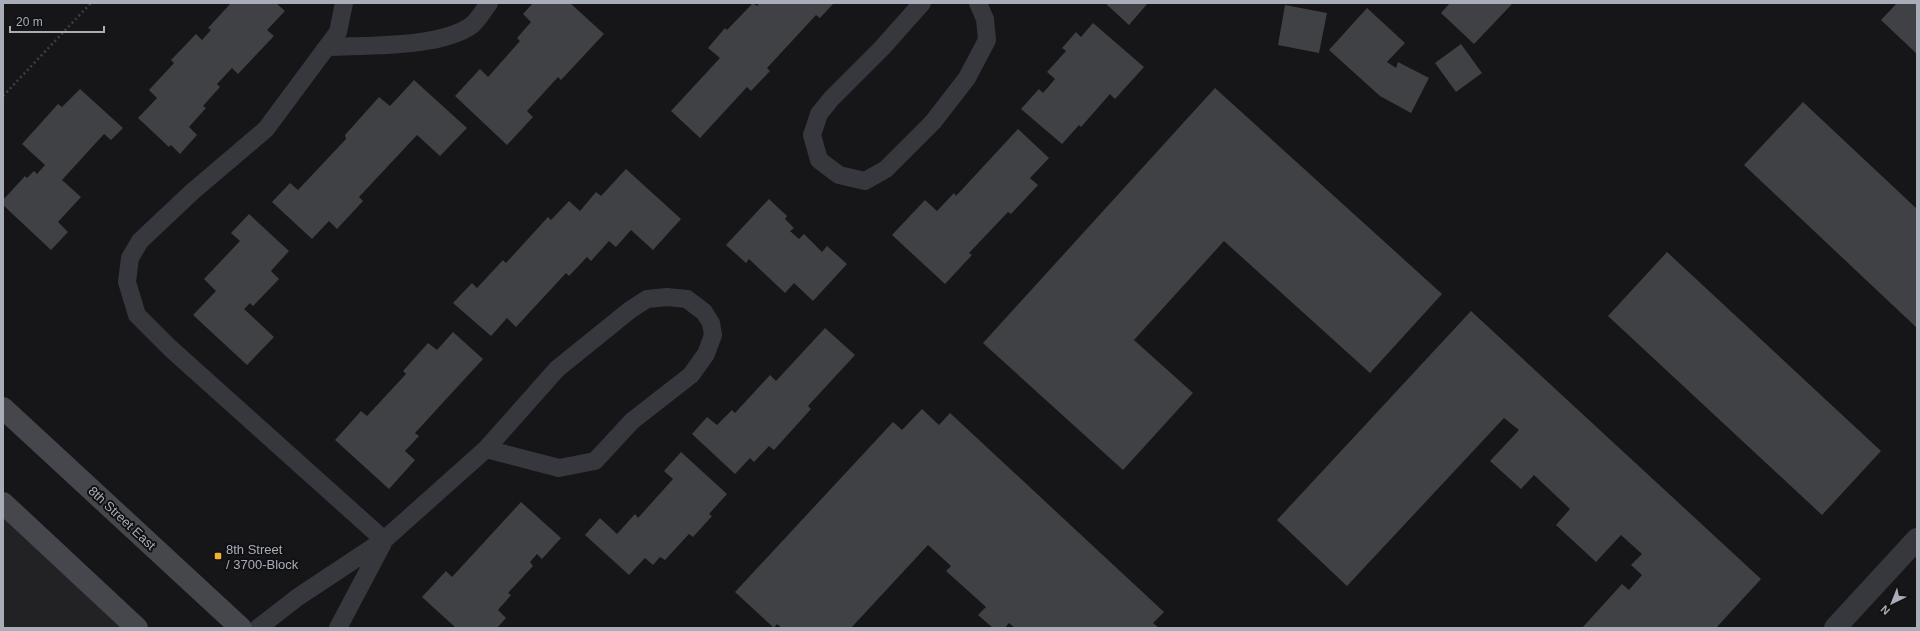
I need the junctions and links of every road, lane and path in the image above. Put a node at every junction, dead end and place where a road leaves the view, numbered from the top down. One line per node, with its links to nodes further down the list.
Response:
1 (91, 3): 7 (path)
2 (344, 3): 6 (lane)
3 (489, 3): 6 (lane)
4 (922, 3): 5 (lane)
5 (978, 3)
6 (328, 47): 12 (lane)
7 (3, 96)
8 (3, 408): 15 (main road, 8th Street East)
9 (486, 449): 9 (lane); 12 (lane)
10 (3, 503): 14 (main road)
11 (1917, 539): 13 (street)
12 (384, 540): 16 (lane); 17 (lane)
13 (1836, 627)
14 (137, 628)
15 (241, 628)
16 (258, 628)
17 (338, 628)

